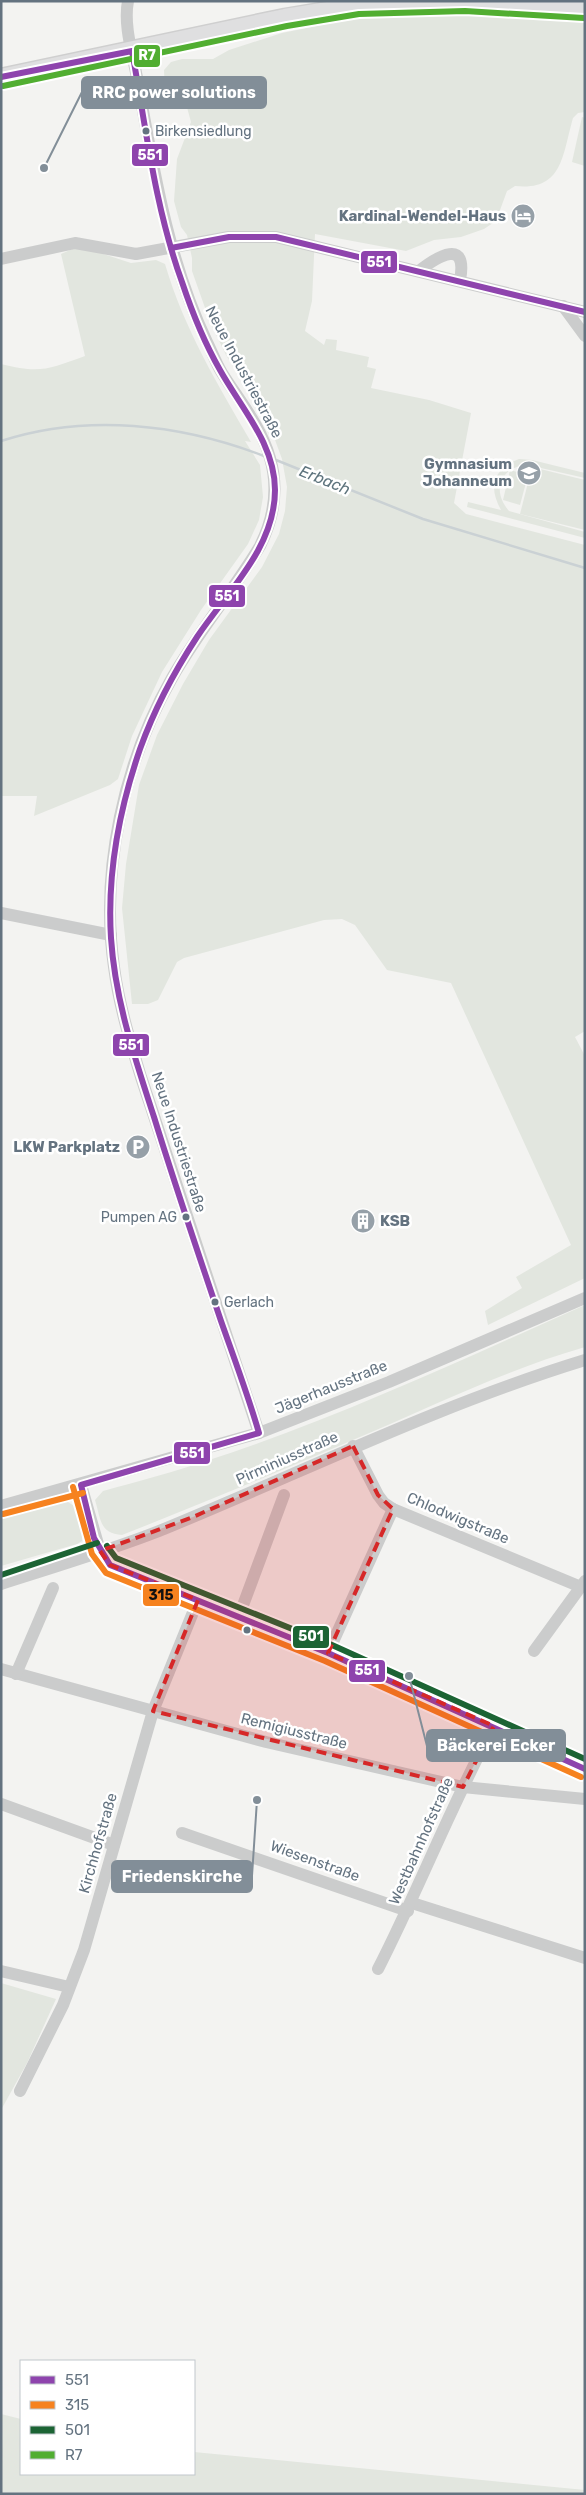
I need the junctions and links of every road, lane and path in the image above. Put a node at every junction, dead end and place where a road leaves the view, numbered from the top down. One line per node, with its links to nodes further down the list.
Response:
1 (124, 2): 4 (street, Neue Industriestraße)
2 (554, 4): 3 (main road); 4 (main road)
3 (585, 9)
4 (132, 51): 5 (main road); 6 (street, Neue Industriestraße)
5 (1, 77)
6 (171, 248): 7 (street); 8 (street); 14 (street, Neue Industriestraße)
7 (1, 259)
8 (419, 271): 9 (street); 9 (street)
9 (460, 280): 10 (street)
10 (563, 306): 11 (street); 12 (street)
11 (585, 312)
12 (585, 336)
13 (1, 913): 14 (street)
14 (111, 935): 17 (street, Neue Industriestraße)
15 (585, 1298): 17 (street, Jägerhausstraße)
16 (585, 1360): 18 (street, Pirminiusstraße)
17 (259, 1433): 19 (street, Jägerhausstraße)
18 (353, 1446): 22 (street, Chlodwigstraße); 23 (street, Pirminiusstraße)
19 (81, 1485): 21 (street, Jägerhausstraße); 23 (street)
20 (284, 1495): 28 (street)
21 (1, 1506)
22 (393, 1509): 25 (street, Chlodwigstraße); 30 (street)
23 (100, 1552): 24 (street, Pirminiusstraße); 27 (street)
24 (1, 1584)
25 (583, 1584): 29 (street)
26 (53, 1588): 32 (street)
27 (198, 1600): 28 (street); 33 (street, Kirchhofstraße)
28 (239, 1616): 30 (street)
29 (534, 1652)
30 (328, 1653): 34 (street)
31 (1, 1669): 32 (street, Remigiusstraße)
32 (16, 1674): 33 (street, Remigiusstraße)
33 (153, 1711): 36 (street, Remigiusstraße); 40 (street, Kirchhofstraße)
34 (494, 1726): 35 (street); 36 (street, Westbahnhofstraße)
35 (585, 1769)
36 (463, 1787): 37 (street, Remigiusstraße); 41 (street, Westbahnhofstraße)
37 (585, 1799)
38 (1, 1804): 40 (street)
39 (182, 1833): 41 (street, Wiesenstraße)
40 (114, 1845): 45 (street, Kirchhofstraße)
41 (410, 1907): 42 (street, Wiesenstraße); 43 (street, Westbahnhofstraße)
42 (585, 1958)
43 (378, 1969)
44 (1, 1972): 45 (street)
45 (69, 1988): 46 (street, Kirchhofstraße)
46 (20, 2091)

